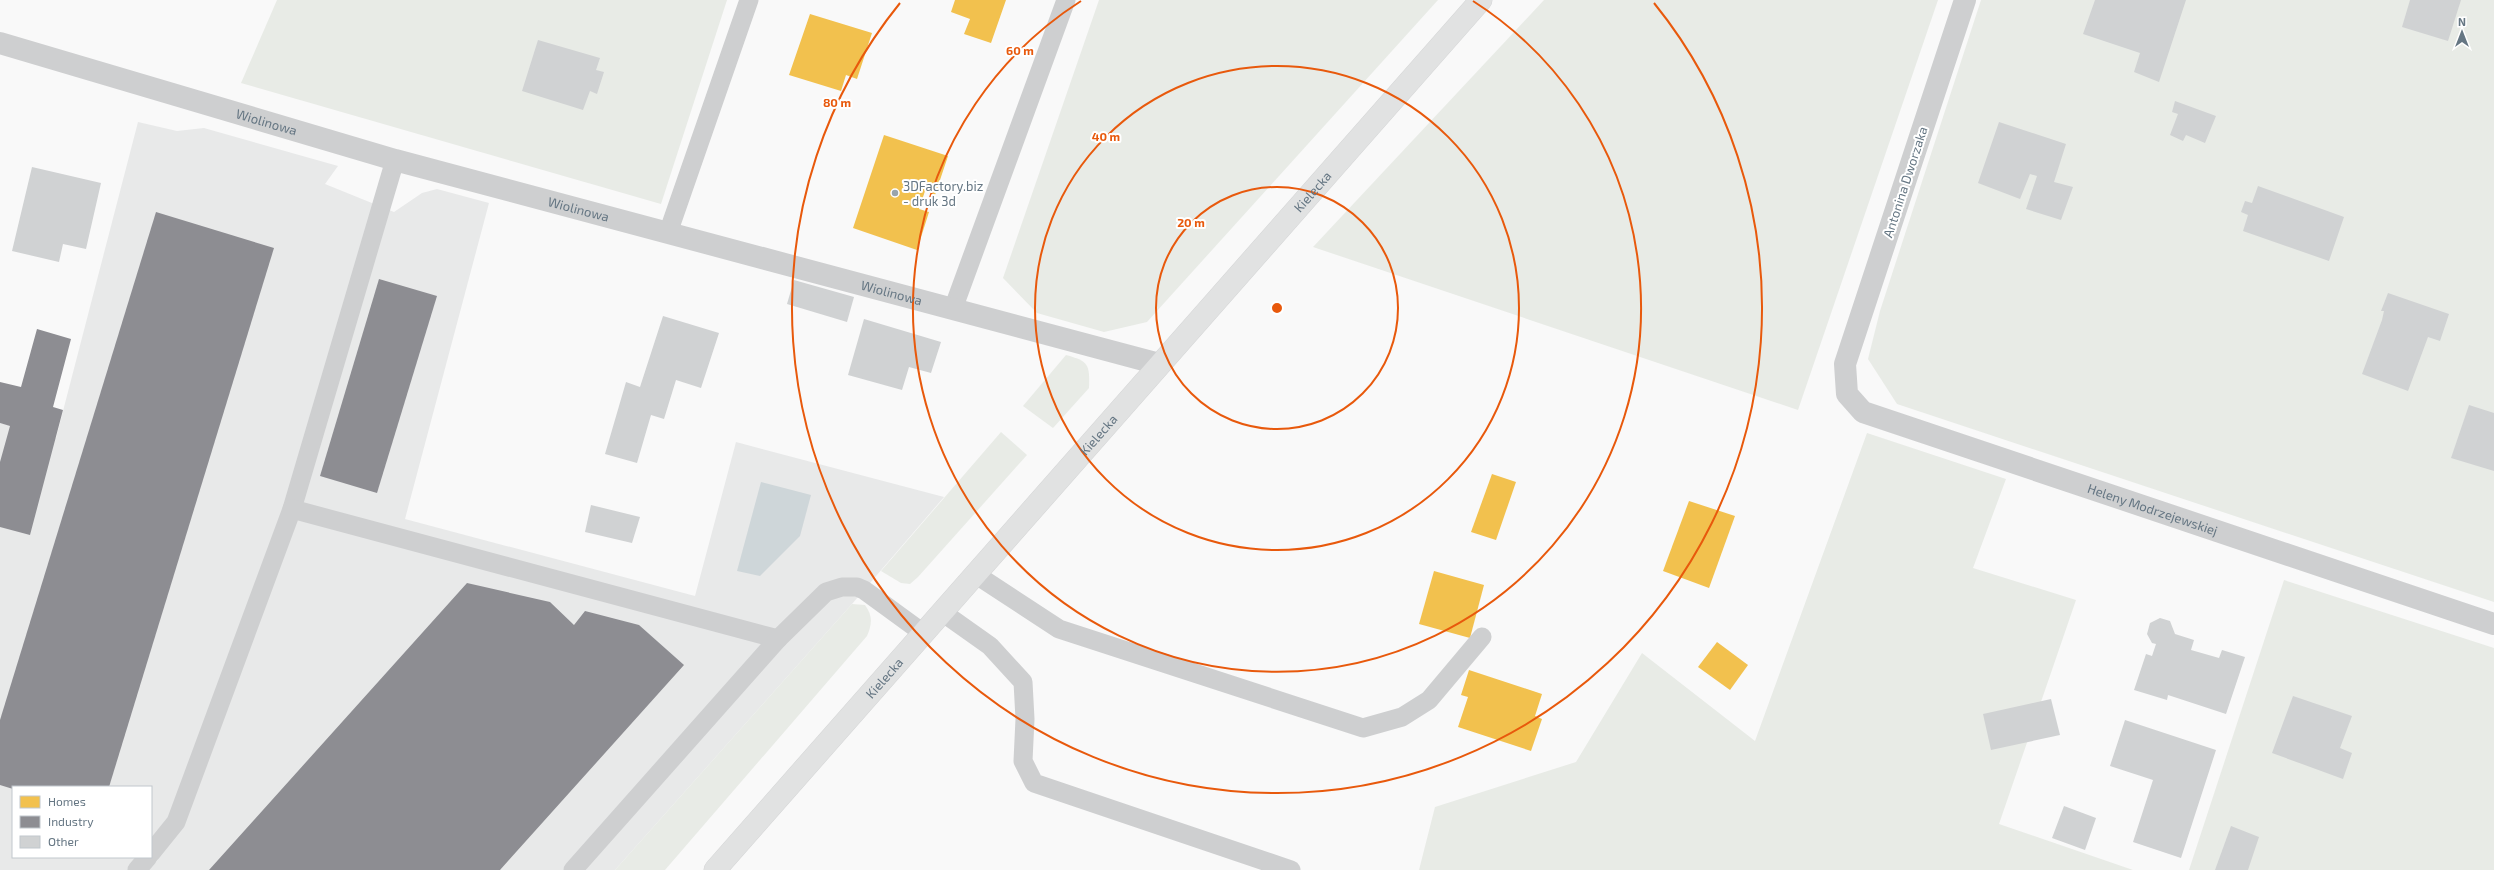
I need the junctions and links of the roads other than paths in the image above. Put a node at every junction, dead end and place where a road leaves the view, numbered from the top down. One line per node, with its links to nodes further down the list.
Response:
1 (749, 0): 7 (lane)
2 (1066, 0): 8 (lane)
3 (1481, 0): 9 (main road, Kielecka)
4 (1965, 0): 10 (street, Antonina Dworzaka)
5 (0, 43): 6 (street, Wiolinowa)
6 (395, 160): 7 (street, Wiolinowa); 11 (lane)
7 (668, 233): 8 (street, Wiolinowa)
8 (953, 309): 9 (street, Wiolinowa)
9 (1160, 364): 12 (main road, Kielecka)
10 (1845, 364): 14 (street, Heleny Modrzejewskiej)
11 (292, 509): 17 (lane); 18 (lane)
12 (975, 574): 13 (main road, Kielecka); 16 (lane)
13 (942, 612): 15 (main road, Kielecka); 23 (lane)
14 (2494, 624)
15 (923, 633): 17 (lane); 22 (main road, Kielecka)
16 (1482, 637)
17 (778, 639): 21 (lane)
18 (152, 852)
19 (147, 858): 20 (lane)
20 (137, 870)
21 (573, 870)
22 (715, 870)
23 (1291, 870)

